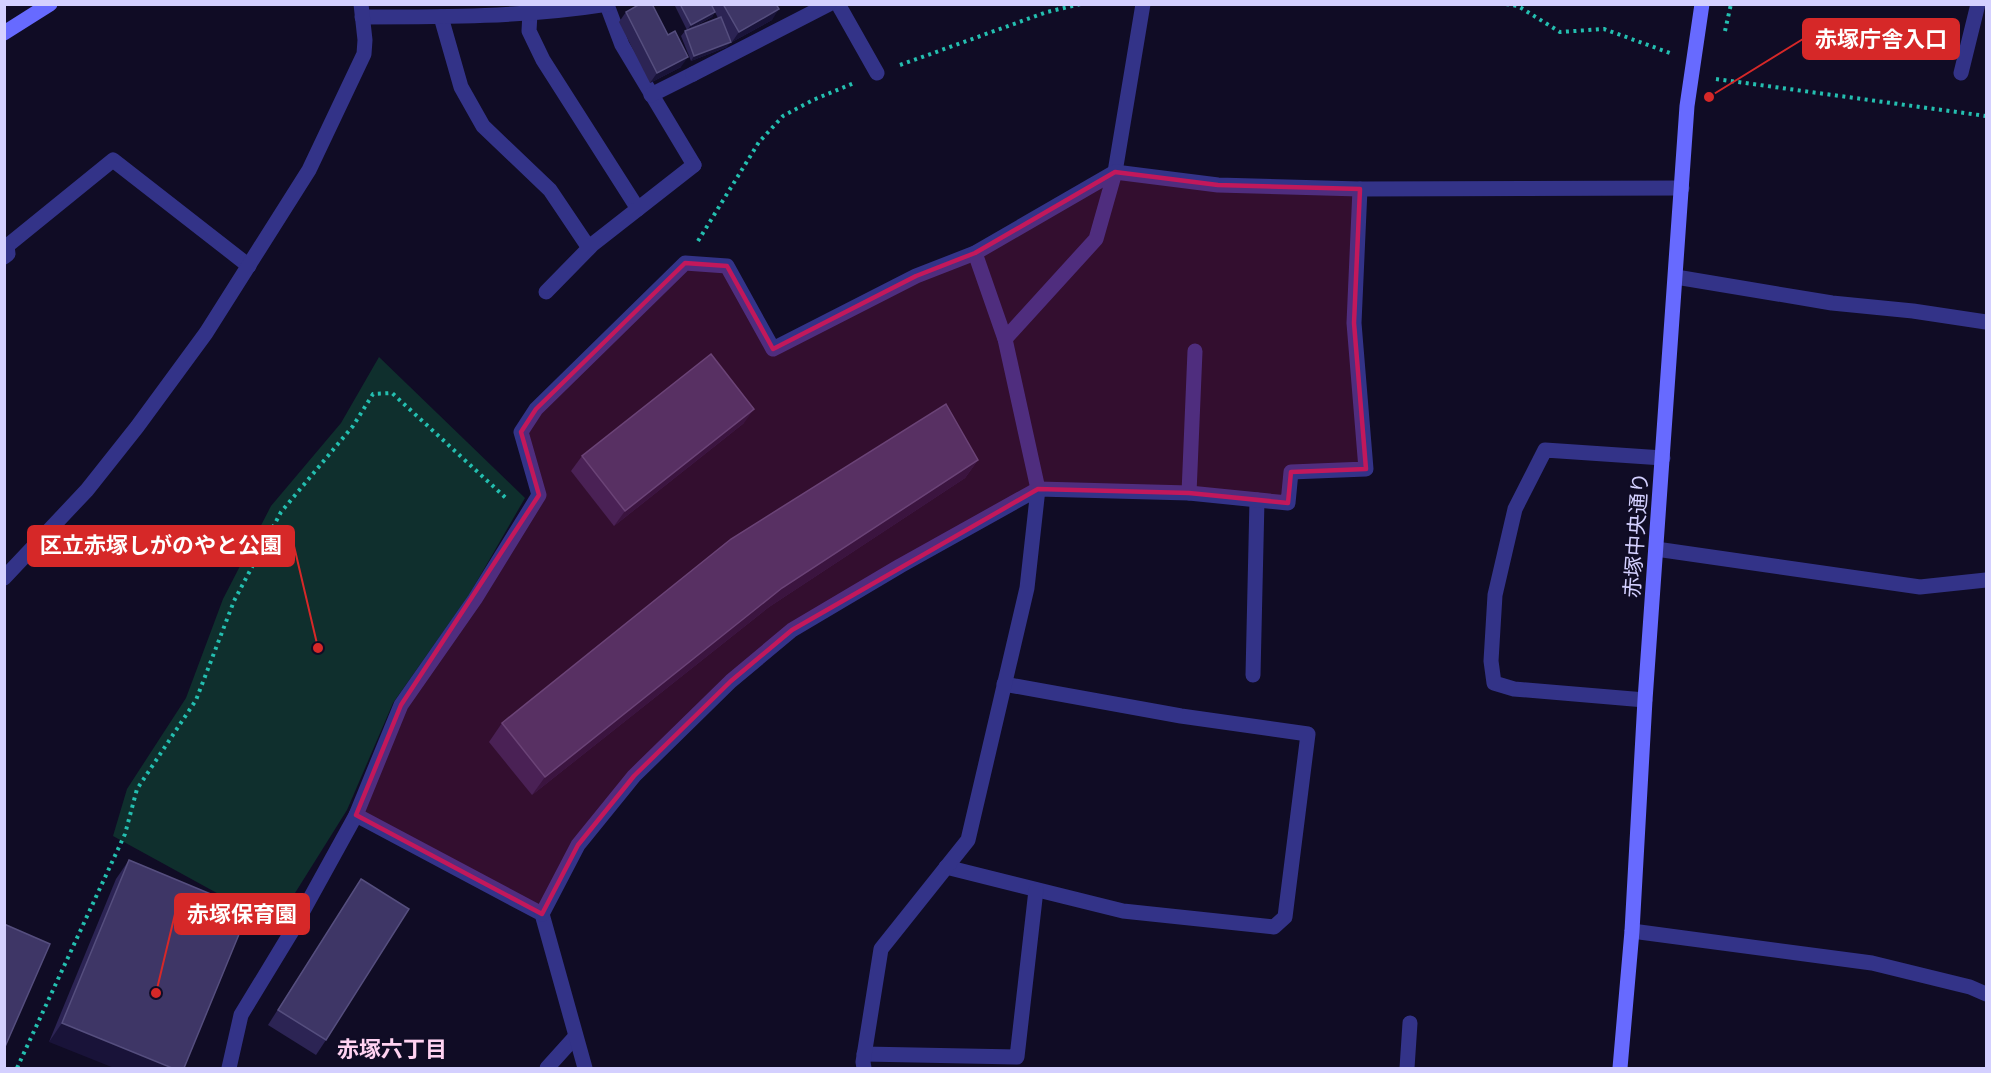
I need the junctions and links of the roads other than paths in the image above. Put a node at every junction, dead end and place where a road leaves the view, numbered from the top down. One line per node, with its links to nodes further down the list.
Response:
1 (50, 4): 11 (street)
2 (829, 4): 14 (street)
3 (838, 4): 12 (street)
4 (1143, 4): 15 (street)
5 (1702, 4): 16 (street, 赤塚中央通り)
6 (1978, 4): 13 (street)
7 (607, 5): 9 (street); 14 (street)
8 (362, 11): 10 (street); 22 (street)
9 (530, 13): 10 (street); 18 (street)
10 (441, 17): 19 (street)
11 (4, 33)
12 (877, 73)
13 (1961, 73)
14 (651, 95): 18 (street)
15 (1115, 172): 17 (street); 20 (street); 26 (street)
16 (1682, 188): 17 (street); 23 (street, 赤塚中央通り)
17 (1360, 189): 31 (street)
18 (638, 209): 19 (street)
19 (589, 248): 24 (street)
20 (975, 253): 26 (street); 38 (street)
21 (4, 257): 22 (street)
22 (249, 266): 33 (street)
23 (1676, 277): 25 (street); 28 (street, 赤塚中央通り)
24 (546, 292)
25 (1986, 322)
26 (1005, 339): 29 (street)
27 (1195, 351): 30 (street)
28 (1663, 458): 32 (street, 赤塚中央通り); 37 (street)
29 (1038, 489): 30 (street); 36 (street); 41 (street)
30 (1189, 493): 31 (street)
31 (1257, 500): 35 (street)
32 (1656, 549): 34 (street); 37 (street, 赤塚中央通り)
33 (4, 578)
34 (1986, 580)
35 (1252, 675)
36 (1004, 684): 39 (street); 40 (street)
37 (1645, 700): 42 (street, 赤塚中央通り)
38 (356, 815): 41 (street); 47 (street)
39 (946, 867): 40 (street); 46 (street)
40 (1036, 890): 46 (street)
41 (542, 914): 45 (street)
42 (1632, 931): 43 (street); 51 (street, 赤塚中央通り)
43 (1986, 994)
44 (1410, 1023): 50 (street)
45 (575, 1037): 48 (street); 49 (street)
46 (864, 1061)
47 (229, 1068)
48 (547, 1068)
49 (585, 1068)
50 (1407, 1068)
51 (1620, 1068)

